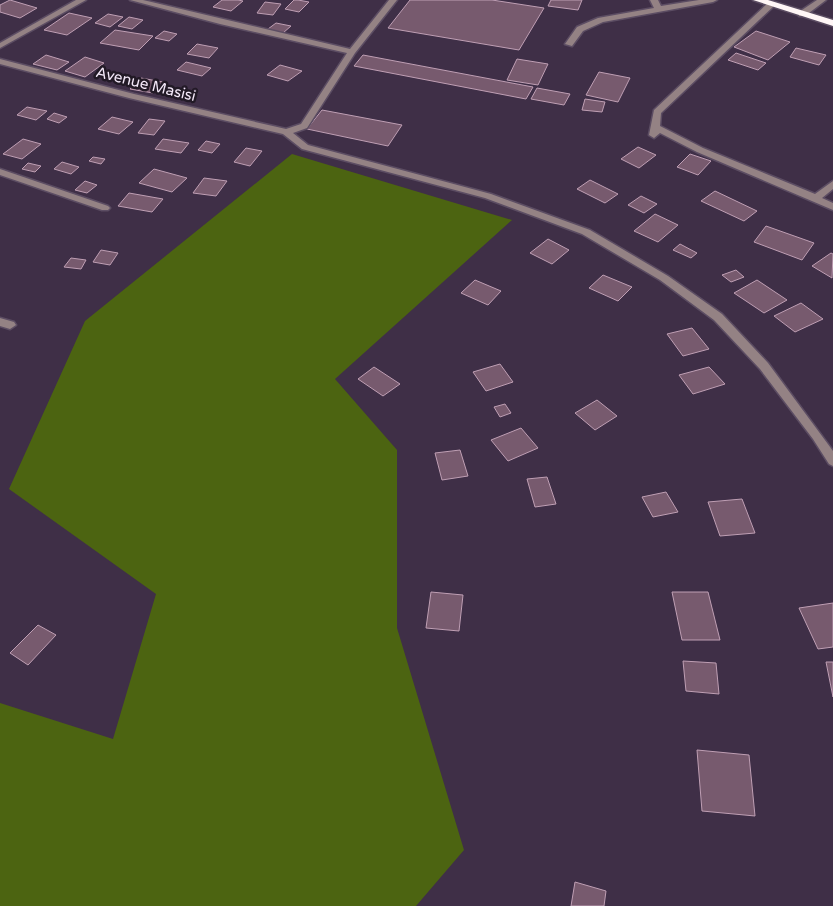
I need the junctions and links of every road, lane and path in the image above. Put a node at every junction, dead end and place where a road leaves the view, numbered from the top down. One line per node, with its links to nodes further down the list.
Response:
1 (82, 0): 13 (street)
2 (134, 0): 14 (street)
3 (393, 0): 14 (street)
4 (654, 0): 9 (street)
5 (713, 0): 9 (street)
6 (758, 0): 8 (highway)
7 (822, 0): 10 (street)
8 (772, 4): 10 (highway); 19 (street)
9 (658, 9): 12 (street)
10 (802, 14): 11 (highway)
11 (833, 24)
12 (569, 44)
13 (0, 46)
14 (352, 52): 16 (street)
15 (0, 61): 16 (street, Avenue Masisi)
16 (286, 132): 22 (street)
17 (0, 172): 21 (street)
18 (833, 184): 19 (street)
19 (816, 198): 20 (street)
20 (833, 207)
21 (106, 208)
22 (833, 461)

